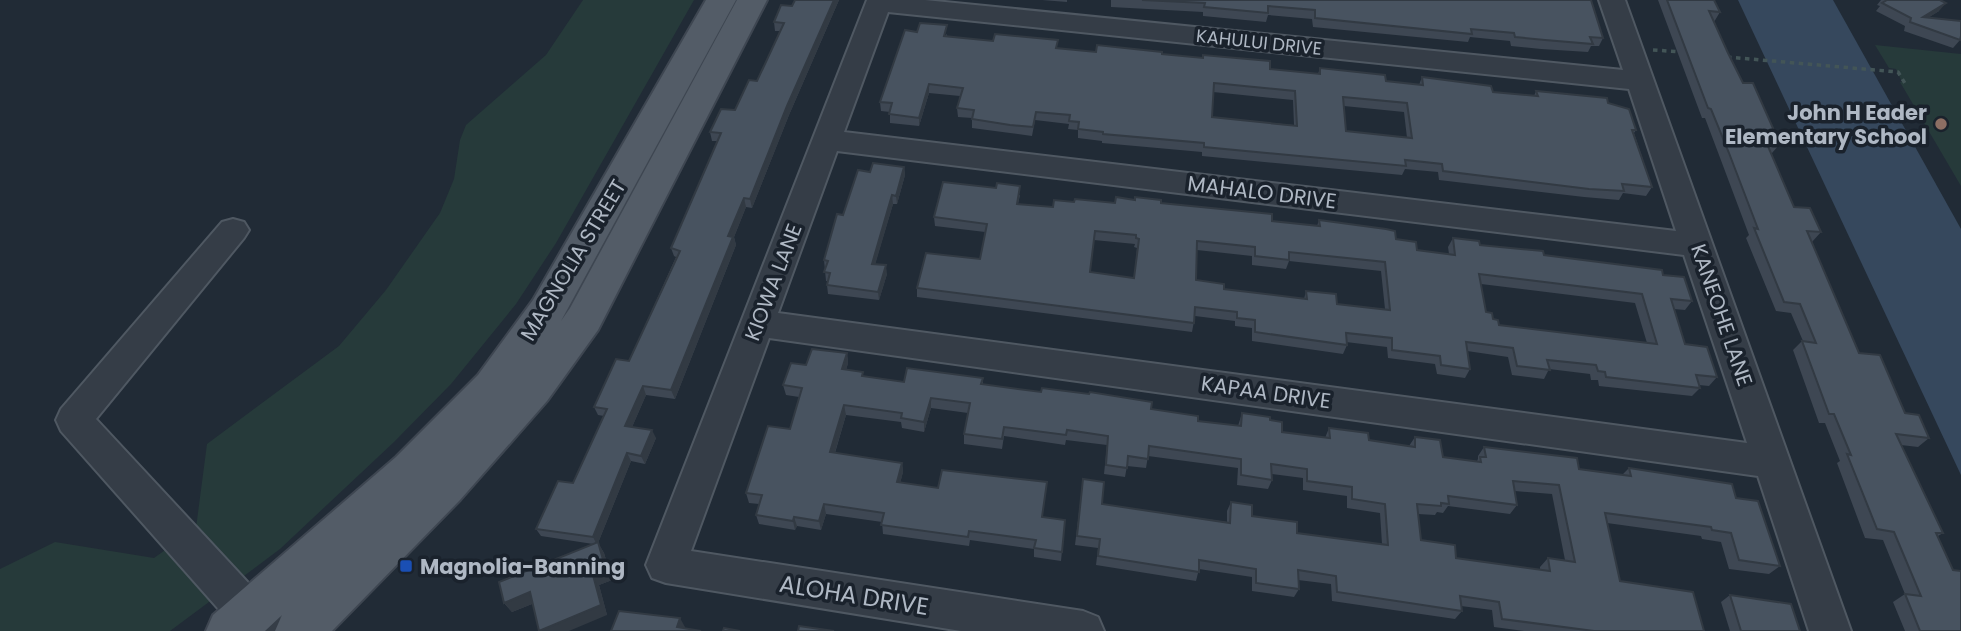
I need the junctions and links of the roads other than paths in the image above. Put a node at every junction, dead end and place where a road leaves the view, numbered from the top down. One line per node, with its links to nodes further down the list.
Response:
1 (721, 0): 12 (main road, MAGNOLIA STREET)
2 (752, 0): 13 (main road, MAGNOLIA STREET)
3 (1612, 0): 5 (street, KANEOHE LANE)
4 (880, 2): 5 (street, KAHULUI DRIVE); 6 (street, KIOWA LANE)
5 (1640, 81): 8 (street, KANEOHE LANE)
6 (827, 140): 8 (street, MAHALO DRIVE); 9 (street, KIOWA LANE)
7 (233, 230): 12 (street)
8 (1697, 245): 10 (street, KANEOHE LANE)
9 (758, 323): 10 (street, KAPAA DRIVE); 11 (street, KIOWA LANE)
10 (1773, 462): 15 (street, KANEOHE LANE)
11 (666, 565): 14 (street, ALOHA DRIVE)
12 (249, 626)
13 (299, 631)
14 (1083, 631)
15 (1830, 631)

